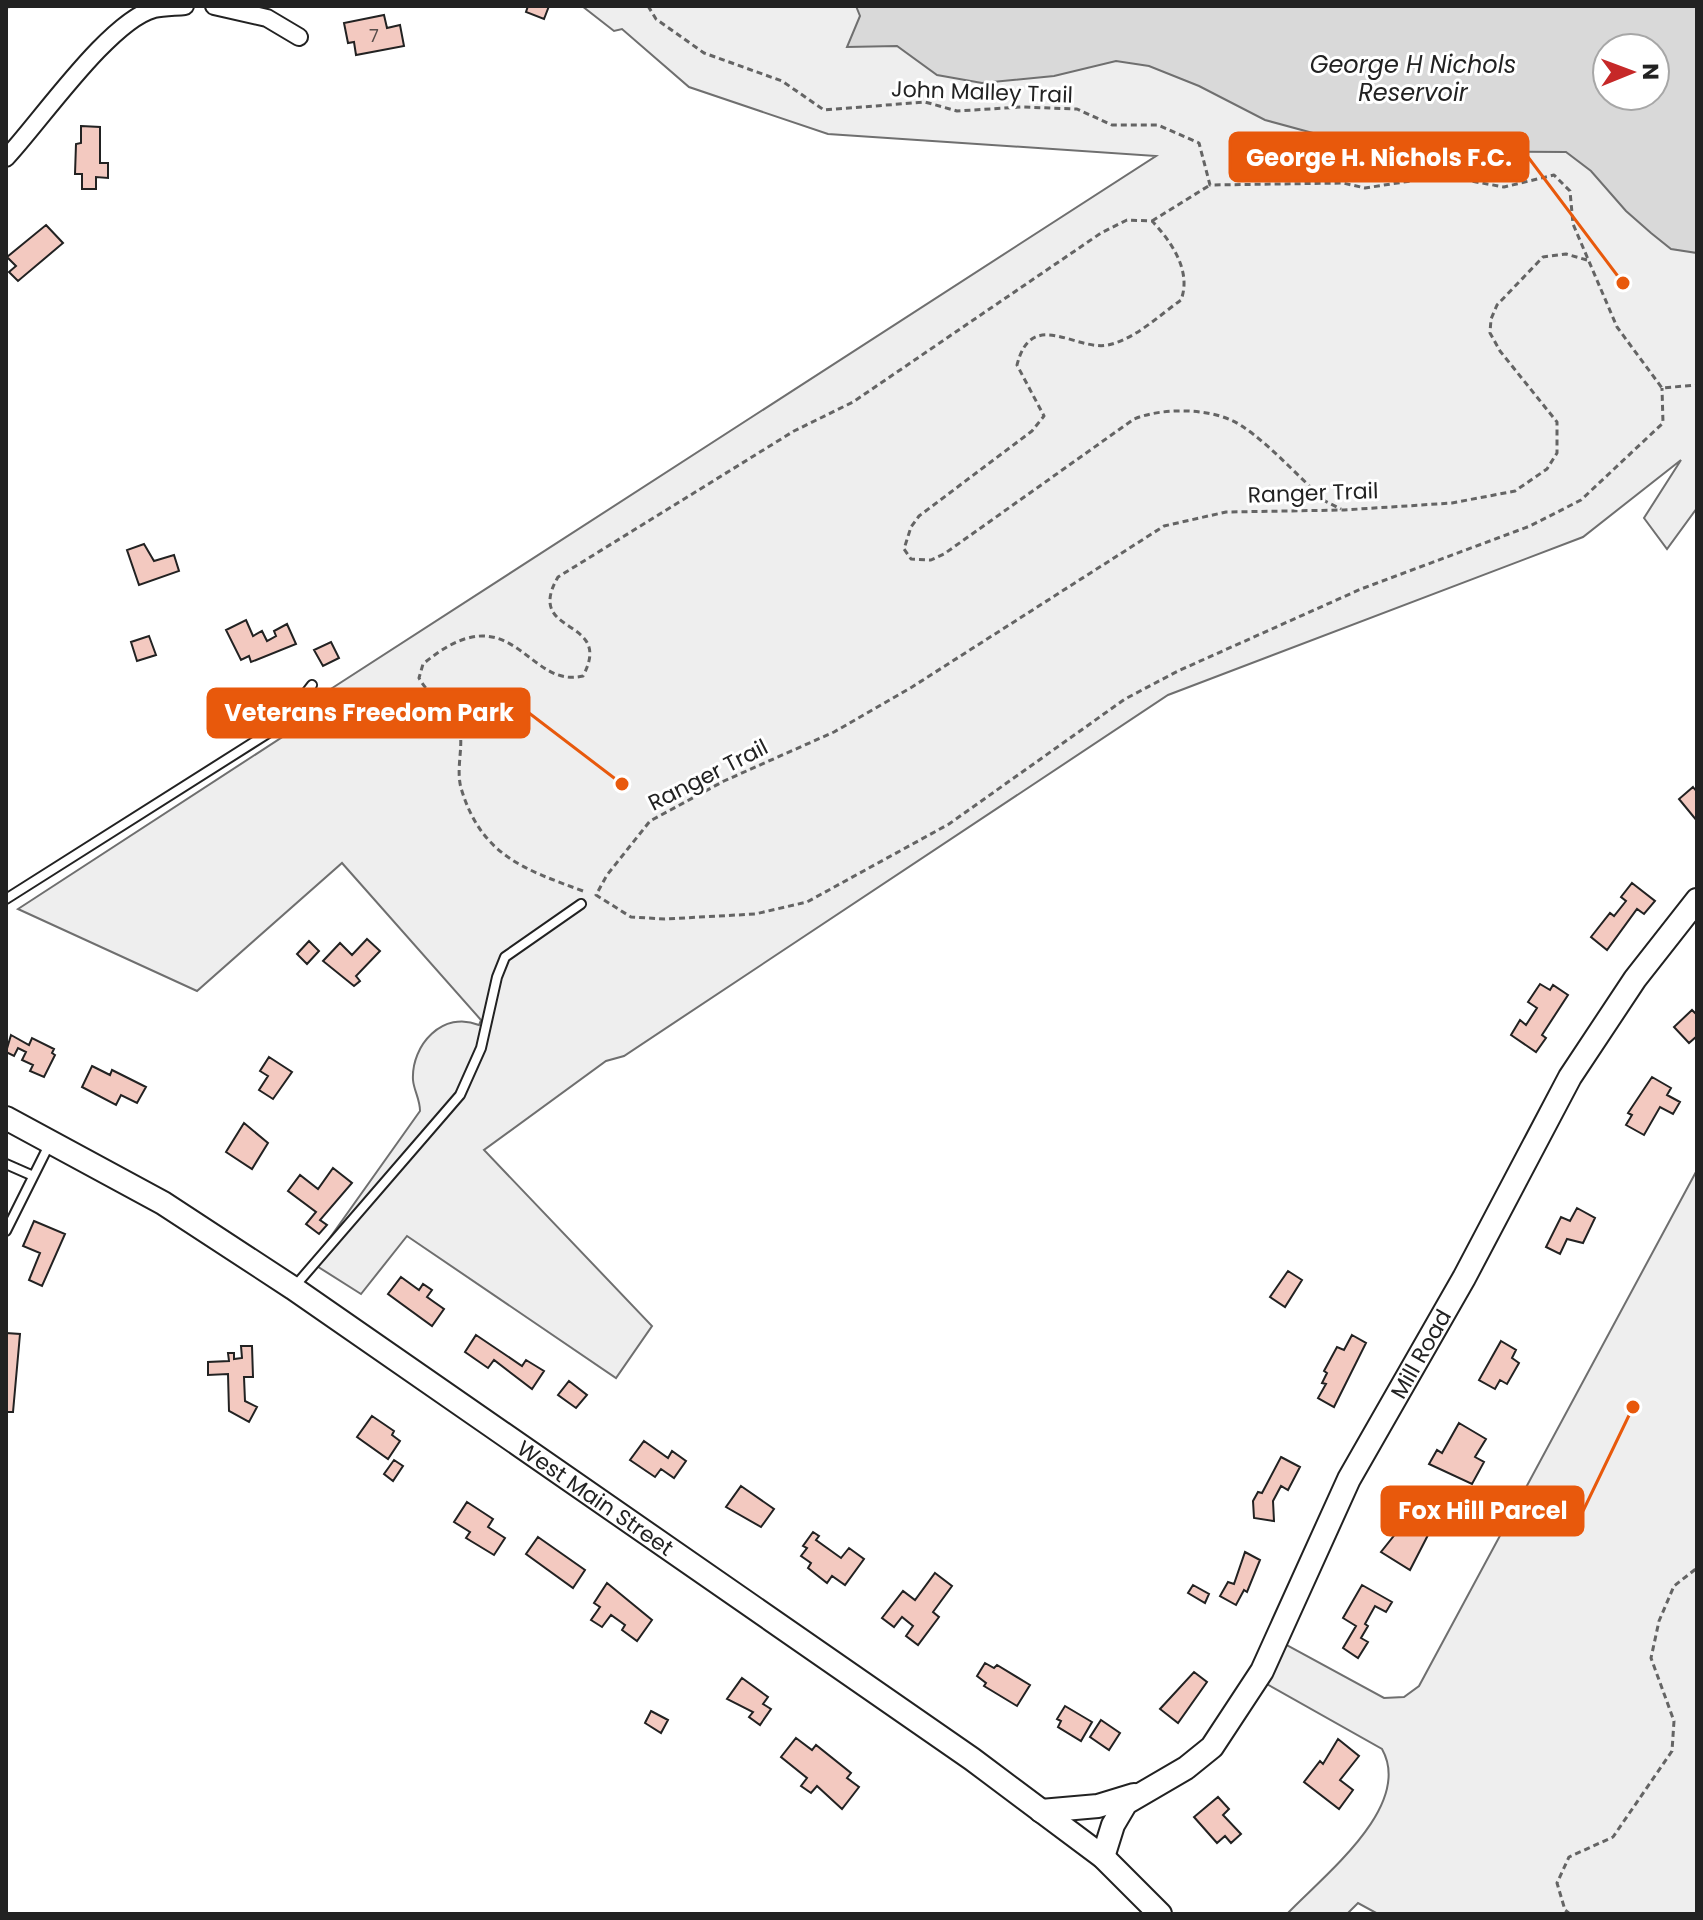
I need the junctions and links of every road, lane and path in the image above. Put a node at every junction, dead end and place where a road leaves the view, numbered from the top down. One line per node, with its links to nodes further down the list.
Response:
1 (185, 6): 5 (street)
2 (214, 6): 4 (street)
3 (648, 6): 6 (path, John Malley Trail)
4 (299, 37)
5 (6, 158)
6 (1210, 185): 7 (path); 8 (path)
7 (1152, 221): 11 (path); 13 (path)
8 (1587, 260): 10 (path); 11 (path, Ranger Trail)
9 (1697, 385): 10 (path)
10 (1662, 388): 13 (path)
11 (1344, 510): 13 (path, Ranger Trail)
12 (312, 685): 14 (lane)
13 (596, 895): 16 (path)
14 (6, 899)
15 (1697, 900): 24 (main road, Mill Road)
16 (581, 904): 22 (lane)
17 (6, 1118): 18 (main road, West Main Street)
18 (52, 1141): 20 (lane); 22 (main road, West Main Street)
19 (6, 1164): 20 (lane)
20 (31, 1175): 21 (lane)
21 (6, 1231)
22 (293, 1288): 25 (main road, West Main Street)
23 (1697, 1568): 28 (path)
24 (1139, 1793): 25 (main road, Mill Road); 26 (main road, Mill Road)
25 (1041, 1811): 26 (main road, West Main Street)
26 (1103, 1857): 27 (main road, West Main Street)
27 (1160, 1914)
28 (1570, 1914)

